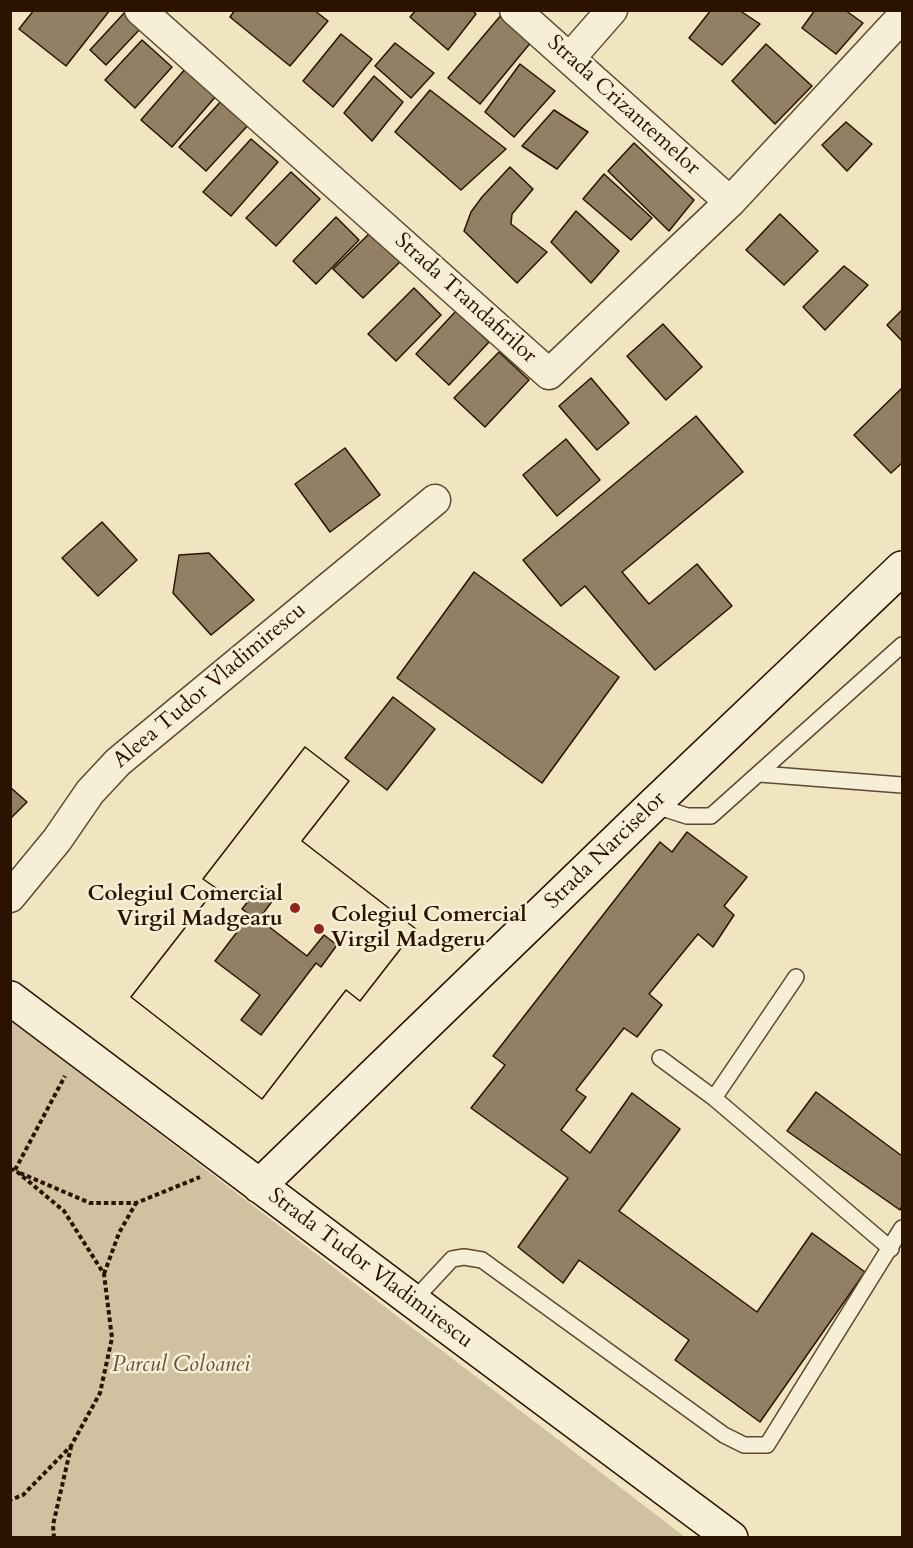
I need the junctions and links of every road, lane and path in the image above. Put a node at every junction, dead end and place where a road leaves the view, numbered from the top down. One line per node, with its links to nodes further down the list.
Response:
1 (140, 10): 6 (street, Strada Trandafirilor)
2 (515, 10): 5 (street, Strada Crizantemelor)
3 (612, 10): 5 (street)
4 (903, 17): 6 (street, Strada Trandafirilor)
5 (570, 58): 6 (street, Strada Crizantemelor)
6 (730, 202)
7 (435, 500): 13 (street, Aleea Tudor Vladimirescu)
8 (903, 568): 12 (main road, Strada Narciselor)
9 (903, 645): 10 (lane)
10 (760, 774): 11 (lane); 12 (lane)
11 (903, 785)
12 (653, 805): 21 (main road, Strada Narciselor)
13 (10, 897)
14 (796, 976): 18 (lane)
15 (10, 998): 16 (main road, Strada Tudor Vladimirescu)
16 (78, 1050): 19 (main road, Strada Tudor Vladimirescu); 20 (path)
17 (660, 1058): 18 (lane)
18 (714, 1098): 24 (lane)
19 (231, 1165): 21 (main road, Strada Tudor Vladimirescu); 22 (path)
20 (12, 1169): 22 (path); 25 (path)
21 (259, 1186): 26 (main road, Strada Tudor Vladimirescu)
22 (136, 1203): 25 (path)
23 (903, 1228): 24 (lane)
24 (891, 1249): 26 (lane)
25 (104, 1274): 27 (path)
26 (413, 1301): 30 (main road, Strada Tudor Vladimirescu)
27 (71, 1446): 28 (path); 29 (path)
28 (10, 1500)
29 (54, 1538)
30 (731, 1538)

